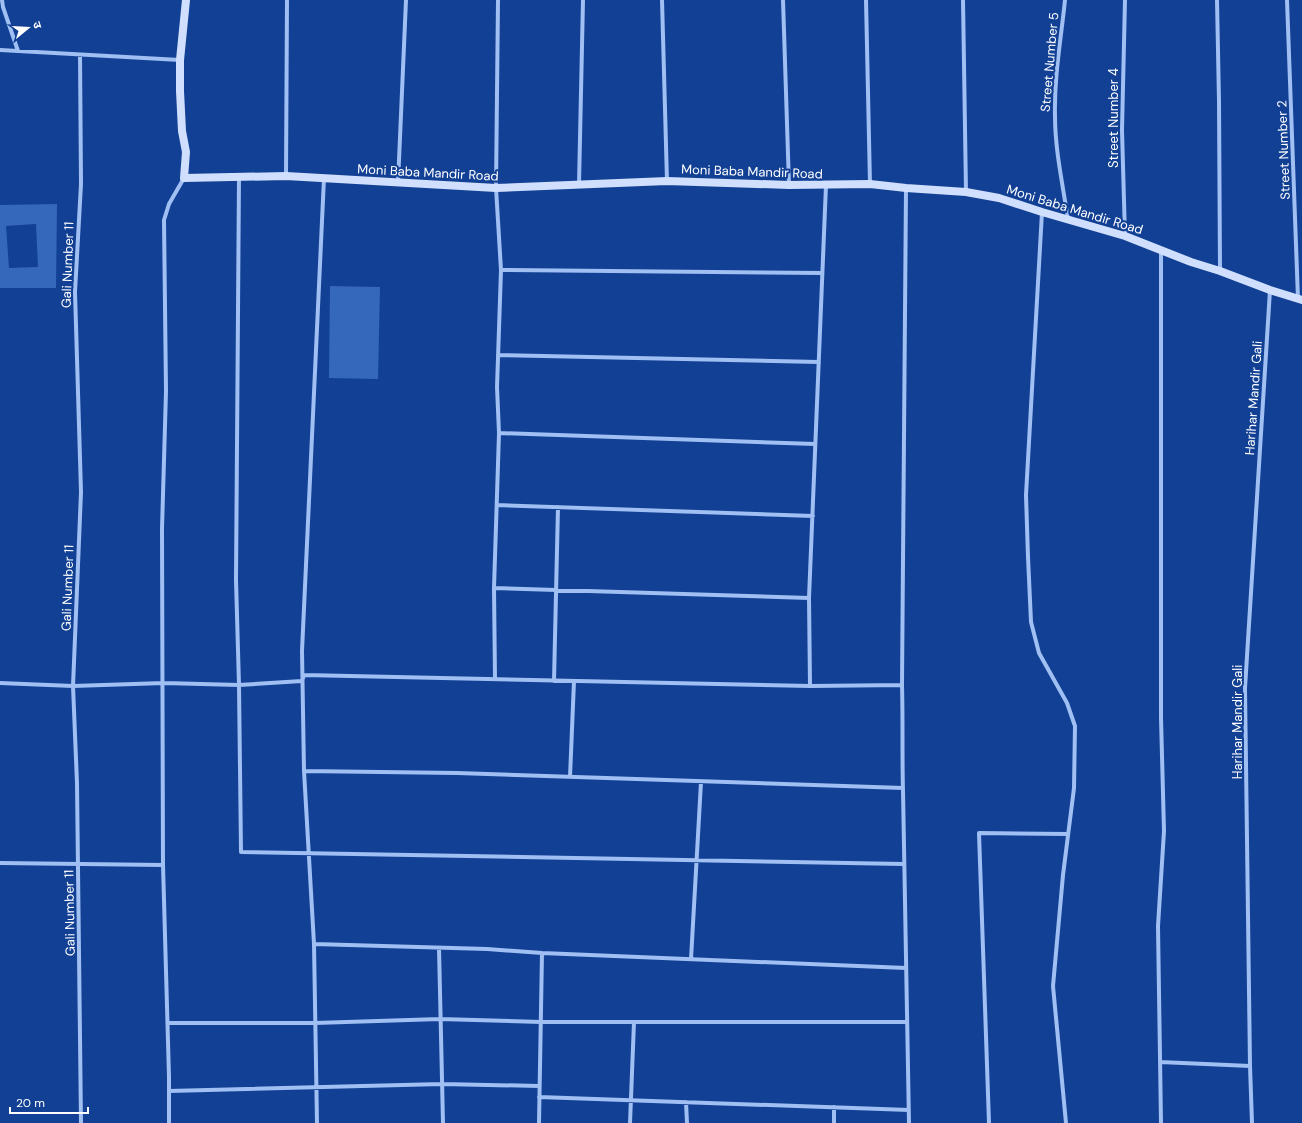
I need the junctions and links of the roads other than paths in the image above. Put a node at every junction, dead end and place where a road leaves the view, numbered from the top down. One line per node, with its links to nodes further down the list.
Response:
1 (2, 0): 16 (street)
2 (186, 0): 18 (street)
3 (287, 0): 19 (street)
4 (406, 0): 24 (street)
5 (498, 0): 29 (street)
6 (583, 0): 25 (street)
7 (662, 0): 23 (street)
8 (782, 0): 27 (street)
9 (866, 0): 26 (street)
10 (963, 0): 31 (street)
11 (1065, 0): 33 (street, Street Number 5)
12 (1125, 0): 34 (street, Street Number 4)
13 (1217, 0): 37 (street)
14 (1287, 0): 40 (street, Street Number 2)
15 (0, 50): 16 (street)
16 (18, 51): 17 (street)
17 (80, 55): 18 (street); 59 (street, Gali Number 11)
18 (180, 60): 21 (street)
19 (286, 176): 20 (street, Moni Baba Mandir Road); 22 (street, Moni Baba Mandir Road)
20 (238, 177): 21 (street, Moni Baba Mandir Road); 57 (street)
21 (184, 178): 56 (street)
22 (324, 178): 24 (street, Moni Baba Mandir Road); 52 (street)
23 (667, 181): 25 (street, Moni Baba Mandir Road); 27 (street, Moni Baba Mandir Road)
24 (398, 183): 29 (street, Moni Baba Mandir Road)
25 (579, 184): 29 (street, Moni Baba Mandir Road)
26 (870, 184): 28 (street, Moni Baba Mandir Road); 30 (street, Moni Baba Mandir Road)
27 (789, 185): 28 (street, Moni Baba Mandir Road)
28 (826, 185): 38 (street)
29 (496, 188): 36 (street)
30 (906, 188): 31 (street, Moni Baba Mandir Road); 58 (street)
31 (966, 192): 32 (street, Moni Baba Mandir Road)
32 (1042, 212): 33 (street, Moni Baba Mandir Road); 65 (street)
33 (1068, 220): 34 (street, Moni Baba Mandir Road)
34 (1125, 236): 35 (street, Moni Baba Mandir Road)
35 (1161, 250): 37 (street, Moni Baba Mandir Road); 83 (street)
36 (501, 270): 38 (street); 41 (street)
37 (1220, 271): 39 (street, Moni Baba Mandir Road)
38 (822, 273): 42 (street)
39 (1270, 290): 40 (street, Moni Baba Mandir Road); 84 (street, Harihar Mandir Gali)
40 (1300, 299)
41 (498, 355): 42 (street); 43 (street)
42 (819, 362): 44 (street)
43 (499, 433): 44 (street); 45 (street)
44 (816, 444): 47 (street)
45 (497, 505): 46 (street); 48 (street)
46 (558, 507): 47 (street); 49 (street)
47 (813, 516): 50 (street)
48 (494, 588): 49 (street); 51 (street)
49 (555, 590): 50 (street); 53 (street)
50 (809, 598): 60 (street)
51 (495, 679): 52 (street); 53 (street)
52 (302, 681): 57 (street); 61 (street)
53 (554, 681): 54 (street)
54 (574, 681): 60 (street); 62 (street)
55 (0, 682): 59 (street)
56 (164, 683): 57 (street); 59 (street); 71 (street)
57 (239, 685): 66 (street)
58 (902, 685): 60 (street); 64 (street)
59 (73, 686): 69 (street, Gali Number 11)
60 (810, 686)
61 (304, 771): 62 (street); 66 (street)
62 (570, 777): 63 (street)
63 (701, 782): 64 (street); 67 (street)
64 (903, 788): 70 (street)
65 (1068, 834): 103 (street); 104 (street)
66 (308, 854): 67 (street); 72 (street)
67 (697, 860): 70 (street); 75 (street)
68 (0, 863): 69 (street)
69 (78, 864): 71 (street); 94 (street, Gali Number 11)
70 (904, 864): 76 (street)
71 (163, 865): 81 (street)
72 (314, 944): 73 (street); 82 (street)
73 (438, 948): 74 (street); 77 (street)
74 (542, 953): 75 (street); 78 (street)
75 (691, 959): 76 (street)
76 (906, 968): 80 (street)
77 (440, 1019): 78 (street); 82 (street); 85 (street)
78 (541, 1022): 79 (street); 86 (street)
79 (634, 1022): 80 (street); 90 (street)
80 (906, 1022): 93 (street)
81 (168, 1023): 82 (street); 88 (street)
82 (315, 1023): 87 (street)
83 (1160, 1062): 84 (street); 105 (street)
84 (1250, 1066): 106 (street, Harihar Mandir Gali)
85 (442, 1084): 86 (street); 87 (street); 97 (street)
86 (539, 1086): 89 (street)
87 (317, 1087): 88 (street); 96 (street)
88 (169, 1091): 95 (street)
89 (539, 1097): 90 (street); 98 (street)
90 (631, 1100): 91 (street); 99 (street)
91 (686, 1102): 92 (street); 100 (street)
92 (834, 1107): 93 (street); 101 (street)
93 (909, 1110): 102 (street)
94 (81, 1123)
95 (169, 1123)
96 (317, 1123)
97 (443, 1123)
98 (539, 1123)
99 (630, 1123)
100 (687, 1123)
101 (834, 1123)
102 (909, 1123)
103 (989, 1123)
104 (1066, 1123)
105 (1161, 1123)
106 (1252, 1123)

